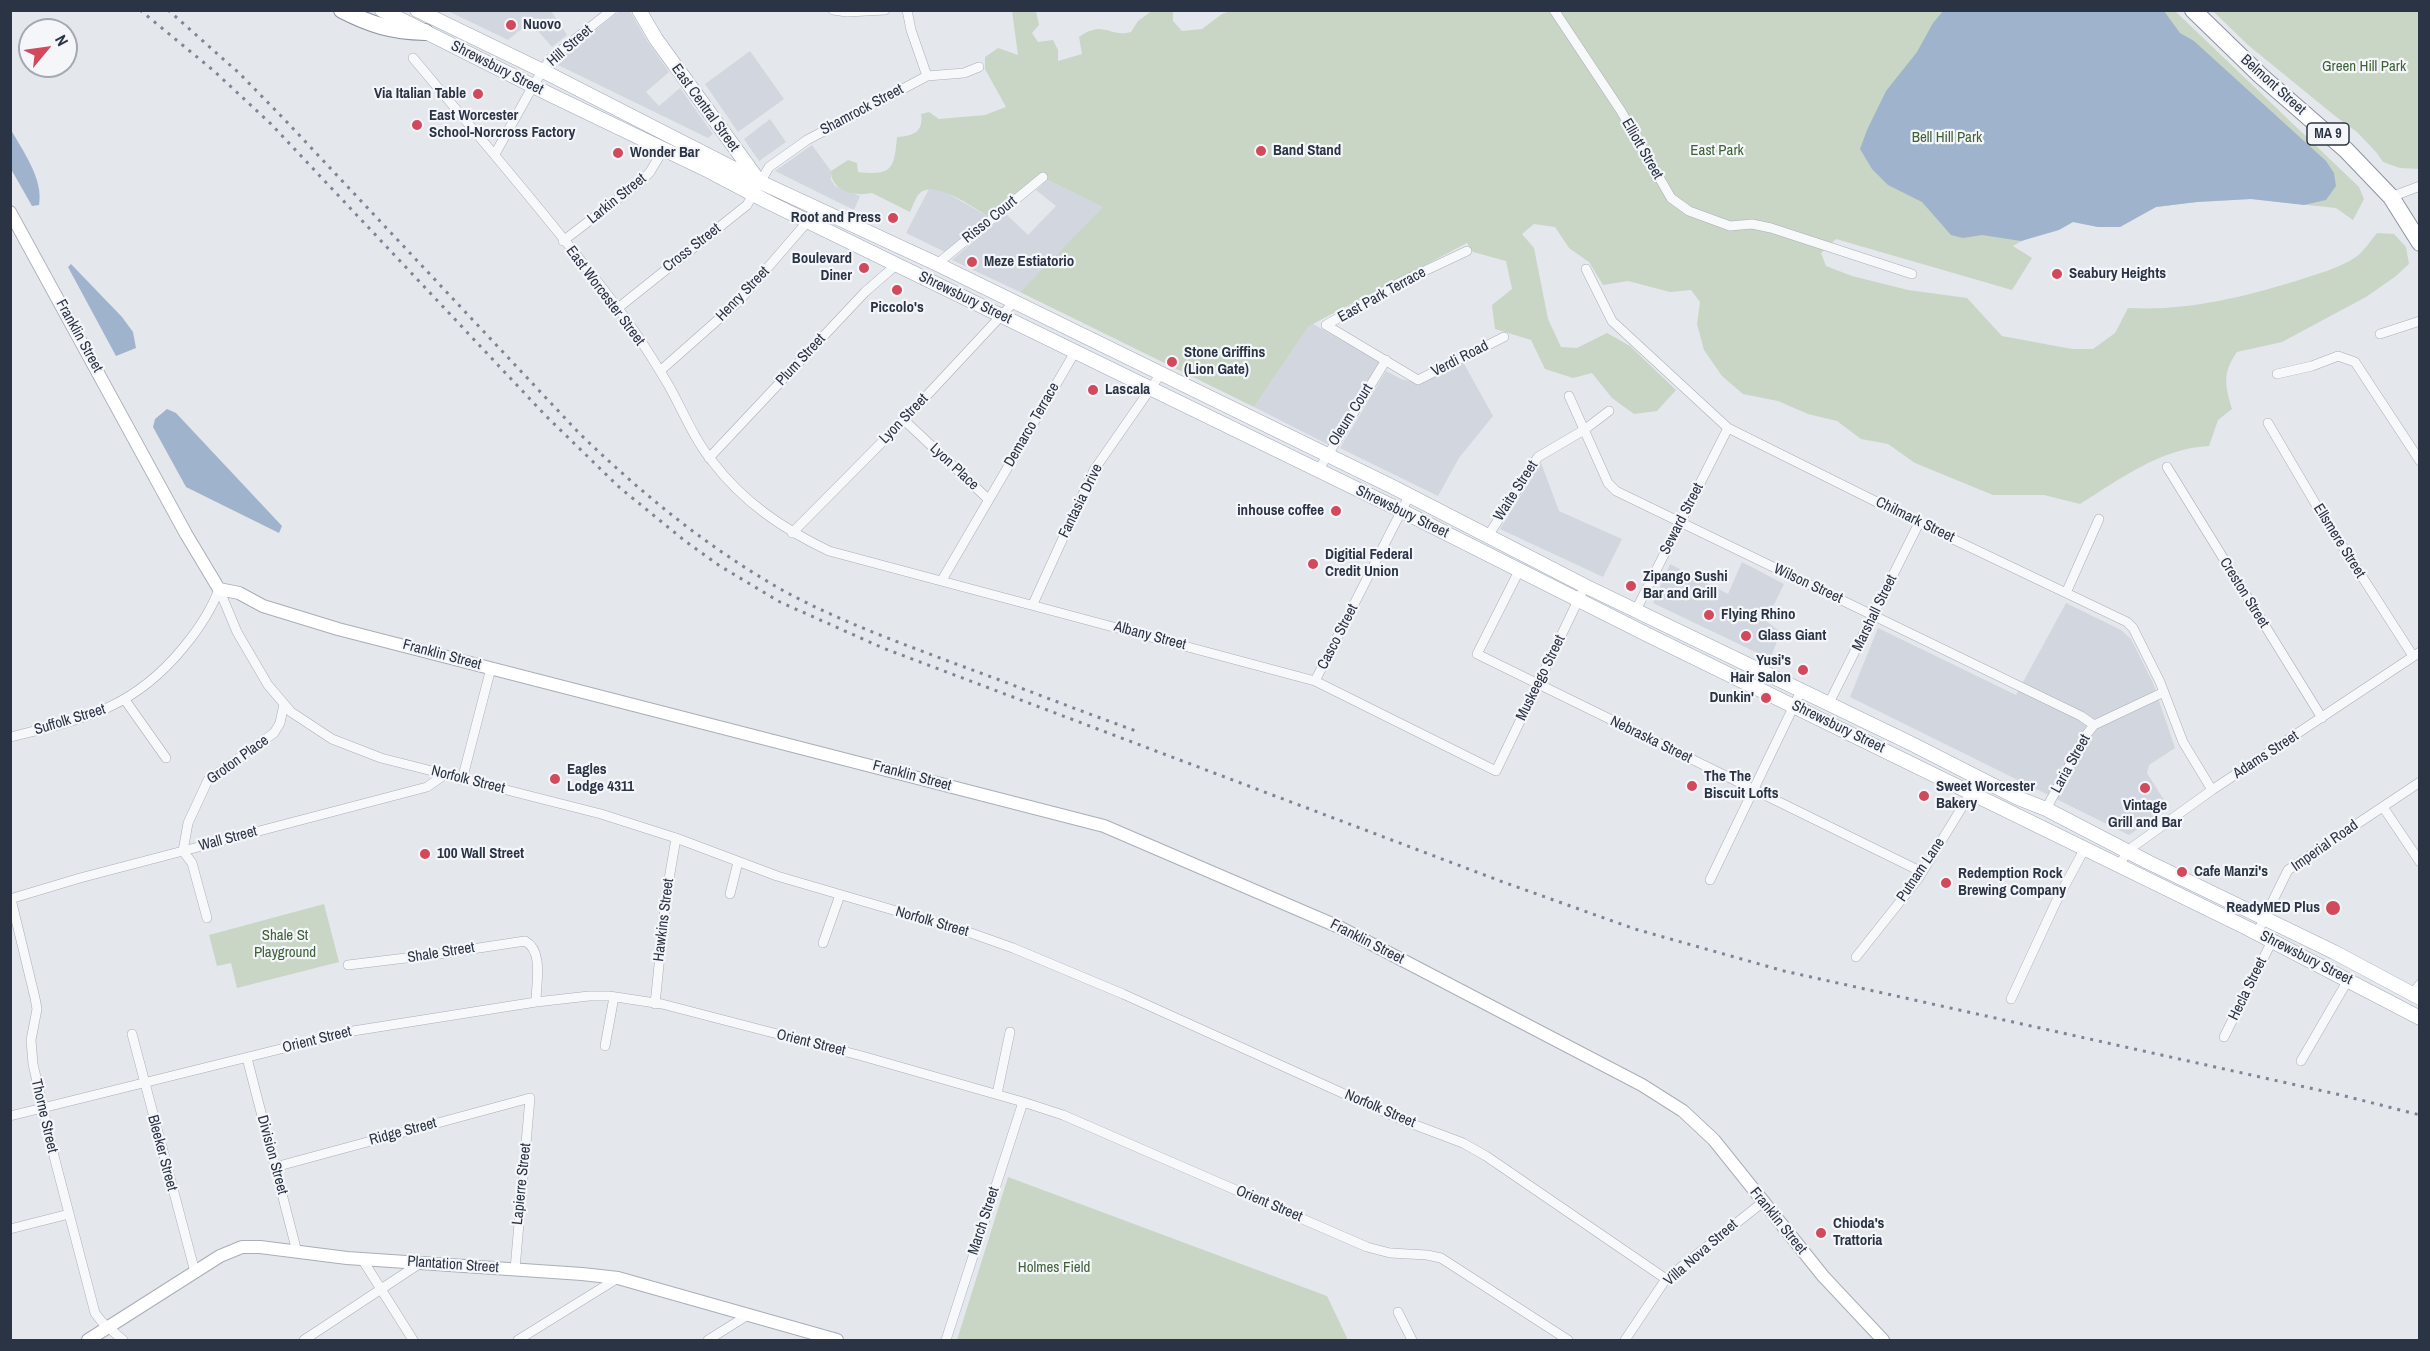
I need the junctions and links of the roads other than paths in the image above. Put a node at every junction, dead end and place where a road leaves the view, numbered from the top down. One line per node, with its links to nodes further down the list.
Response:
1 (342, 10): 11 (highway)
2 (382, 10): 11 (main road, Shrewsbury Street)
3 (417, 10): 14 (main road, Shrewsbury Street)
4 (612, 10): 14 (street, Hill Street)
5 (639, 10): 17 (main road, East Central Street)
6 (833, 10): 7 (street)
7 (885, 10)
8 (907, 10): 15 (street)
9 (1554, 10): 36 (street, Elliott Street)
10 (2193, 10): 25 (highway, Belmont Street / MA 9)
11 (425, 32): 16 (main road, Shrewsbury Street)
12 (412, 58): 20 (street, East Worcester Street)
13 (979, 67): 15 (street, Shamrock Street)
14 (543, 70): 16 (street, Hill Street); 19 (main road, Shrewsbury Street)
15 (927, 76): 22 (street, Shamrock Street)
16 (533, 86): 18 (main road, Shrewsbury Street); 20 (street, Hill Street)
17 (725, 136): 19 (main road); 22 (main road, East Central Street)
18 (663, 150): 24 (main road, Shrewsbury Street); 30 (street, Larkin Street)
19 (706, 153): 22 (main road, Shrewsbury Street)
20 (495, 154): 30 (street, East Worcester Street)
21 (1043, 177): 33 (street, Risso Court)
22 (760, 182): 24 (street, Cross Street); 26 (main road, East Central Street); 27 (main road, Shrewsbury Street)
23 (2420, 186): 25 (street)
24 (754, 195): 26 (main road, Shrewsbury Street); 38 (street, Cross Street)
25 (2391, 197): 31 (highway, Belmont Street / MA 9)
26 (772, 204): 29 (main road, Shrewsbury Street)
27 (815, 207): 29 (street, Henry Street); 33 (main road, Shrewsbury Street)
28 (11, 215): 71 (main road, Franklin Street)
29 (808, 221): 34 (main road, Shrewsbury Street); 45 (street, Henry Street)
30 (563, 241): 38 (street, East Worcester Street)
31 (2420, 243)
32 (1467, 251): 44 (street, East Park Terrace)
33 (937, 264): 37 (main road, Shrewsbury Street)
34 (896, 265): 39 (main road, Shrewsbury Street); 56 (street, Plum Street)
35 (1586, 269): 53 (street, Chilmark Street)
36 (1912, 274)
37 (1013, 303): 39 (street, Lyon Street); 47 (main road, Shrewsbury Street)
38 (618, 308): 45 (street, East Worcester Street)
39 (1002, 316): 43 (main road, Shrewsbury Street); 51 (street, Lyon Street)
40 (2420, 321): 41 (street)
41 (2380, 334)
42 (1504, 337): 44 (street, Verdi Road)
43 (1075, 352): 48 (main road, Shrewsbury Street); 61 (street, Demarco Terrace)
44 (1386, 360): 55 (street, Oleum Court)
45 (660, 371): 56 (street, East Worcester Street)
46 (2277, 374): 57 (street)
47 (1160, 375): 48 (street, Fantasia Drive); 55 (main road, Shrewsbury Street)
48 (1151, 388): 59 (main road, Shrewsbury Street); 74 (street, Fantasia Drive)
49 (1569, 396): 54 (street, Wilson Street)
50 (1609, 411): 54 (street, Waite Street)
51 (904, 420): 61 (street, Lyon Place); 66 (street, Lyon Street)
52 (2268, 423): 77 (street, Ellsmere Street)
53 (1728, 428): 64 (street, Seward Street); 65 (street, Chilmark Street)
54 (1584, 430): 64 (street, Wilson Street); 67 (street, Waite Street)
55 (1326, 455): 59 (street, Oleum Court); 60 (main road, Shrewsbury Street)
56 (709, 458): 66 (street, East Worcester Street)
57 (2420, 461)
58 (2167, 467): 87 (street, Creston Street)
59 (1318, 471): 62 (main road, Shrewsbury Street)
60 (1409, 496): 62 (street, Casco Street); 67 (main road, Shrewsbury Street)
61 (988, 499): 69 (street, Lyon Place)
62 (1402, 511): 68 (main road, Shrewsbury Street); 79 (street, Casco Street)
63 (2099, 519): 72 (street)
64 (1680, 523): 75 (street, Seward Street); 76 (street, Wilson Street)
65 (1919, 523): 72 (street, Chilmark Street); 76 (street, Marshall Street)
66 (792, 533): 69 (street, Albany Street)
67 (1488, 536): 70 (main road, Shrewsbury Street)
68 (1519, 571): 73 (main road, Shrewsbury Street); 80 (street, Nebraska Street)
69 (942, 580): 74 (street, Albany Street)
70 (1585, 586): 73 (street, Muskeego Street); 75 (main road, Shrewsbury Street)
71 (219, 589): 78 (main road, Franklin Street); 83 (street, Suffolk Street); 85 (street, Norfolk Street)
72 (2066, 593): 82 (street, Chilmark Street)
73 (1579, 600): 80 (street, Muskeego Street); 86 (main road, Shrewsbury Street)
74 (1033, 604): 79 (street, Albany Street)
75 (1636, 610): 81 (main road, Shrewsbury Street)
76 (1874, 615): 84 (street, Marshall Street); 88 (street, Wilson Street)
77 (2416, 654): 87 (street, Adams Street)
78 (491, 668): 94 (street); 140 (main road, Franklin Street)
79 (1315, 681): 91 (street, Albany Street)
80 (1538, 685): 91 (street, Muskeego Street); 96 (street, Nebraska Street)
81 (1801, 691): 84 (main road, Shrewsbury Street); 86 (street)
82 (2164, 692): 88 (street, Laria Street); 97 (street, Chilmark Street)
83 (125, 700): 89 (street, Suffolk Street); 90 (street)
84 (1829, 703): 93 (main road, Shrewsbury Street)
85 (284, 704): 92 (street, Norfolk Street); 103 (street, Groton Place)
86 (1794, 706): 96 (street); 98 (main road, Shrewsbury Street)
87 (2322, 718): 97 (street, Adams Street)
88 (2094, 726): 100 (street, Laria Street)
89 (10, 737)
90 (166, 758)
91 (1496, 771)
92 (444, 775): 94 (street, Norfolk Street); 103 (street, Wall Street)
93 (1980, 778): 98 (street, Putnam Lane); 100 (main road, Shrewsbury Street)
94 (462, 780): 101 (street, Norfolk Street)
95 (2420, 782): 99 (street, Imperial Road)
96 (1753, 790): 108 (street, Nebraska Street); 109 (street)
97 (2212, 790): 104 (street, Adams Street)
98 (1971, 792): 102 (main road, Shrewsbury Street); 108 (street, Putnam Lane)
99 (2383, 807): 106 (street); 114 (street, Imperial Road)
100 (2046, 809): 104 (main road, Shrewsbury Street)
101 (676, 838): 105 (street, Norfolk Street); 125 (street, Hawkins Street)
102 (2085, 848): 107 (main road, Shrewsbury Street); 123 (street)
103 (183, 851): 112 (street, Wall Street); 113 (street)
104 (2127, 851): 107 (street, Adams Street); 114 (main road, Shrewsbury Street)
105 (738, 862): 110 (street); 111 (street, Norfolk Street)
106 (2420, 862)
107 (2120, 865): 115 (main road, Shrewsbury Street)
108 (1922, 872): 118 (street, Putnam Lane)
109 (1710, 880)
110 (730, 894)
111 (840, 895): 117 (street); 149 (street, Norfolk Street)
112 (11, 899): 137 (street, Thorne Street)
113 (207, 918)
114 (2265, 918): 115 (street, Imperial Road); 121 (main road, Shrewsbury Street)
115 (2257, 933): 116 (main road, Shrewsbury Street)
116 (2272, 941): 120 (main road, Shrewsbury Street); 129 (street, Hecla Street)
117 (823, 943)
118 (1856, 957)
119 (348, 965): 124 (street, Shale Street)
120 (2348, 980): 126 (main road, Shrewsbury Street); 132 (street)
121 (2417, 992)
122 (614, 997): 124 (street, Orient Street); 125 (street, Orient Street); 130 (street)
123 (2011, 999)
124 (536, 1002): 131 (street, Orient Street)
125 (655, 1004): 134 (street, Orient Street)
126 (2420, 1018)
127 (1010, 1032): 134 (street)
128 (132, 1034): 133 (street, Bleeker Street)
129 (2224, 1037)
130 (605, 1047)
131 (247, 1058): 133 (street, Orient Street); 139 (street, Division Street)
132 (2301, 1061)
133 (144, 1084): 137 (street, Orient Street); 147 (street, Bleeker Street)
134 (997, 1094): 136 (street, Orient Street)
135 (530, 1098): 139 (street, Ridge Street); 146 (street, Lapierre Street)
136 (1023, 1102): 162 (street, March Street); 164 (street, Orient Street)
137 (44, 1107): 138 (street, Orient Street); 141 (street, Thorne Street)
138 (10, 1116)
139 (275, 1167): 143 (street, Division Street)
140 (1763, 1202): 149 (street, Villa Nova Street); 166 (main road, Franklin Street)
141 (69, 1214): 142 (street); 153 (street, Thorne Street)
142 (10, 1229)
143 (297, 1252): 144 (main road, Plantation Street); 147 (main road, Plantation Street)
144 (362, 1258): 145 (main road, Plantation Street); 150 (street)
145 (423, 1262): 146 (main road, Plantation Street); 150 (street)
146 (515, 1269): 148 (main road, Plantation Street)
147 (195, 1272): 153 (main road, Plantation Street)
148 (618, 1278): 152 (main road, Plantation Street); 159 (street)
149 (1666, 1279): 165 (street, Villa Nova Street)
150 (381, 1290): 157 (street); 158 (street)
151 (1398, 1312): 163 (street)
152 (748, 1315): 154 (main road, Plantation Street); 160 (street)
153 (107, 1327): 155 (main road, Plantation Street); 156 (street, Thorne Street)
154 (809, 1337): 161 (main road, Plantation Street)
155 (88, 1341)
156 (123, 1341)
157 (304, 1341)
158 (413, 1341)
159 (518, 1341)
160 (708, 1341)
161 (837, 1341)
162 (946, 1341)
163 (1412, 1341)
164 (1568, 1341)
165 (1625, 1341)
166 (1883, 1341)

